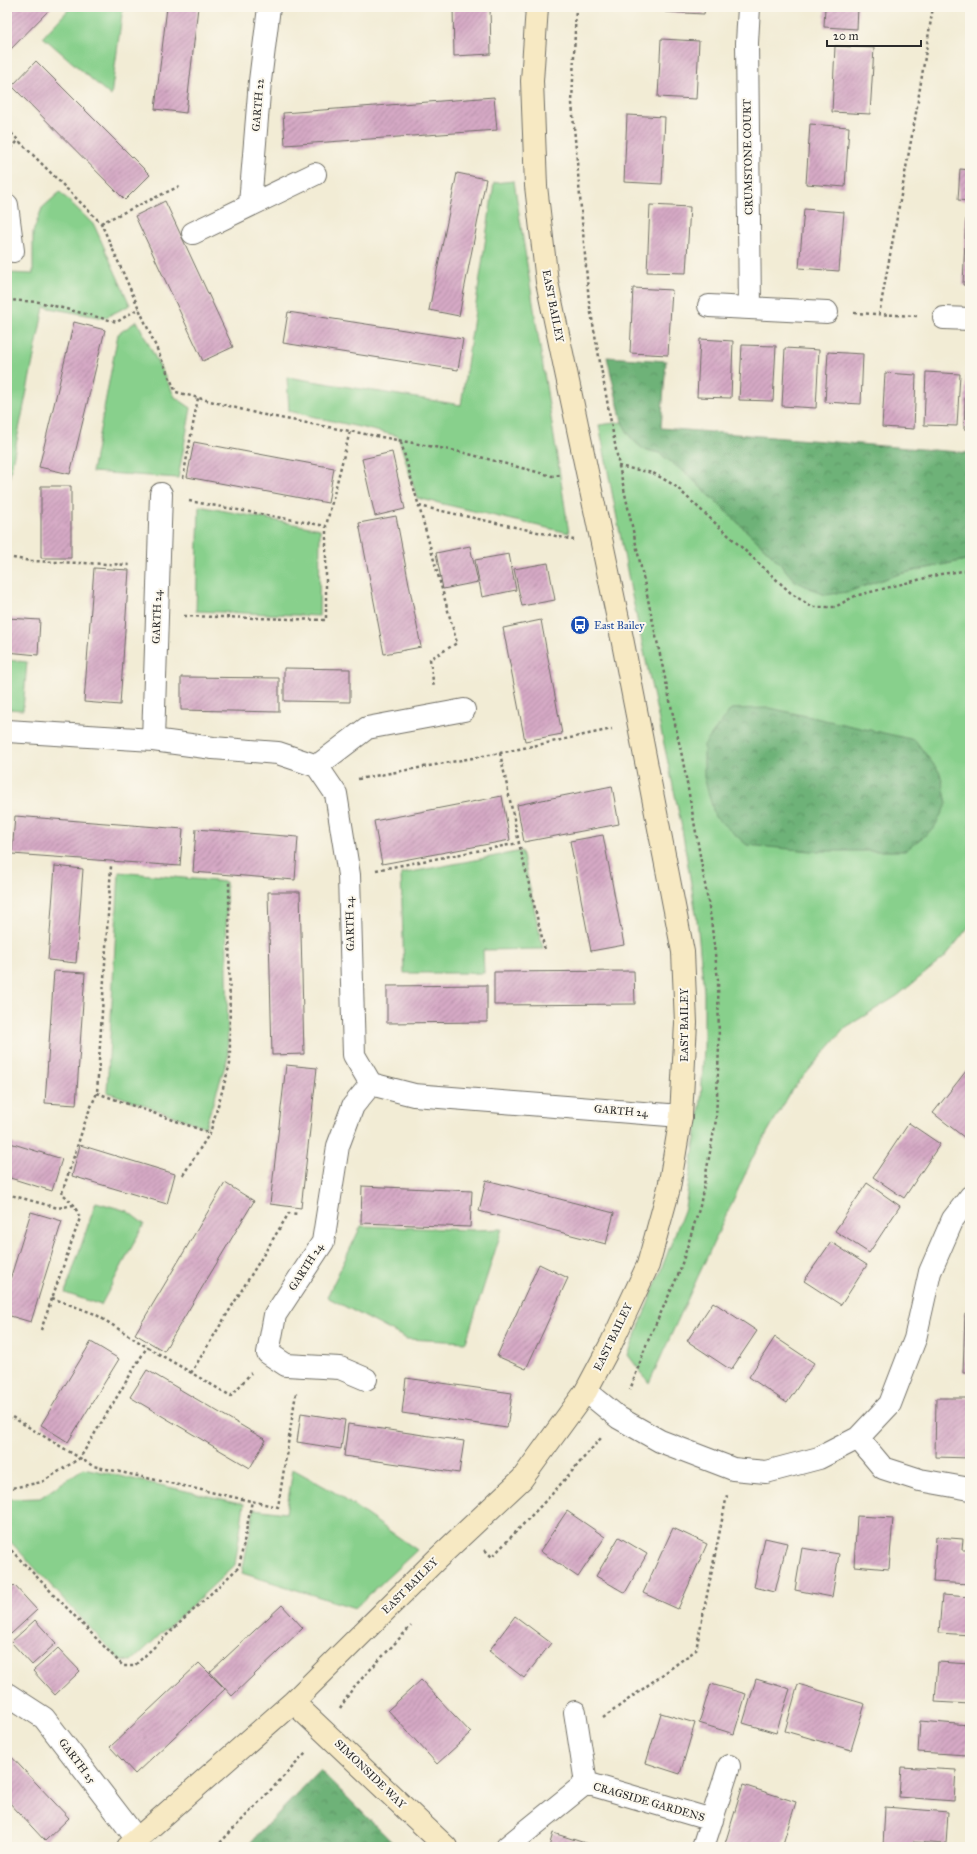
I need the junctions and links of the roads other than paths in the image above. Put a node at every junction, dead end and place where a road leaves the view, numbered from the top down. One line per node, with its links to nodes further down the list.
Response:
1 (269, 7): 5 (street, GARTH 22)
2 (537, 7): 20 (street, EAST BAILEY)
3 (749, 7): 10 (street, CRUMSTONE COURT)
4 (314, 174): 5 (street)
5 (250, 204): 7 (street)
6 (7, 205): 8 (street)
7 (193, 232)
8 (13, 251)
9 (709, 306): 10 (street)
10 (750, 308): 11 (street)
11 (827, 312)
12 (944, 318): 13 (street)
13 (970, 319)
14 (161, 494): 17 (street, GARTH 24)
15 (464, 710): 18 (street)
16 (7, 731): 17 (street)
17 (153, 740): 18 (street)
18 (317, 766): 19 (street, GARTH 24)
19 (371, 1084): 20 (street, GARTH 24); 22 (street, GARTH 24)
20 (681, 1116): 23 (street, EAST BAILEY)
21 (970, 1197): 24 (street)
22 (366, 1379)
23 (586, 1391): 24 (street); 27 (street, EAST BAILEY)
24 (858, 1438): 25 (street)
25 (970, 1489)
26 (7, 1694): 32 (street, GARTH 25)
27 (294, 1702): 32 (street, EAST BAILEY); 33 (street, SIMONSIDE WAY)
28 (575, 1712): 30 (street, CRAGSIDE GARDENS)
29 (729, 1766): 31 (street, CRAGSIDE GARDENS)
30 (586, 1783): 31 (street, CRAGSIDE GARDENS); 34 (street, CRAGSIDE GARDENS)
31 (712, 1820): 35 (street, CRAGSIDE GARDENS)
32 (133, 1843)
33 (446, 1847)
34 (507, 1847)
35 (703, 1847)

